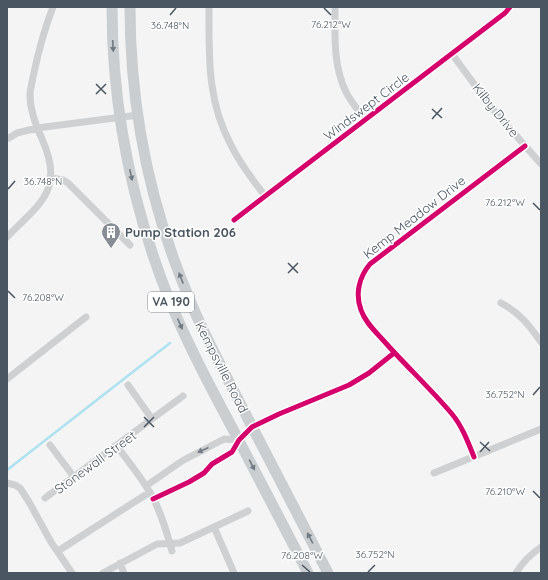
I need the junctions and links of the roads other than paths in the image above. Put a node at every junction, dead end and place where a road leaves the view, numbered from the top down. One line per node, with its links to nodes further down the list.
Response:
1 (53, 7): 11 (street)
2 (112, 7): 9 (main road, Kempsville Road / VA 190, one-way to 9)
3 (130, 7): 8 (main road, Kempsville Road / VA 190)
4 (209, 7): 16 (street)
5 (335, 7): 10 (street)
6 (510, 7): 7 (street, Windswept Circle)
7 (452, 54): 10 (street, Windswept Circle); 13 (street, Kilby Drive)
8 (138, 115): 9 (street); 28 (main road, Kempsville Road / VA 190, one-way to 8)
9 (120, 117): 11 (street); 30 (main road, Kempsville Road / VA 190, one-way to 30)
10 (365, 120): 16 (street, Windswept Circle)
11 (37, 128): 12 (street); 15 (street)
12 (9, 138)
13 (525, 146): 14 (street, Kilby Drive); 23 (street, Kemp Meadow Drive)
14 (541, 164)
15 (52, 178): 18 (street); 19 (street)
16 (265, 196): 17 (street, Windswept Circle)
17 (234, 220)
18 (7, 237)
19 (130, 245)
20 (501, 303): 22 (street)
21 (86, 317): 24 (street)
22 (541, 342)
23 (394, 353): 28 (street); 33 (street, Kemp Meadow Drive)
24 (7, 379)
25 (128, 386): 27 (street)
26 (183, 396): 27 (street, Stonewall Street)
27 (152, 419): 32 (street, Stonewall Street)
28 (252, 427): 30 (street); 51 (main road, Kempsville Road / VA 190, one-way to 28)
29 (541, 429): 33 (street)
30 (239, 440): 37 (street, one-way to 37); 37 (street); 50 (main road, Kempsville Road / VA 190, one-way to 50)
31 (50, 445): 35 (street)
32 (117, 446): 35 (street, Stonewall Street); 37 (street)
33 (474, 457): 34 (street)
34 (434, 473)
35 (74, 478): 38 (street, Stonewall Street)
36 (7, 483): 43 (street)
37 (150, 492): 41 (street); 43 (street)
38 (46, 498)
39 (248, 511): 40 (street)
40 (214, 527): 41 (street); 49 (street)
41 (169, 543): 44 (street); 45 (street)
42 (541, 547): 52 (street)
43 (58, 551): 46 (street)
44 (172, 551)
45 (120, 564): 47 (street); 48 (street)
46 (72, 573)
47 (103, 573)
48 (124, 573)
49 (234, 573)
50 (308, 573)
51 (328, 573)
52 (516, 573)

